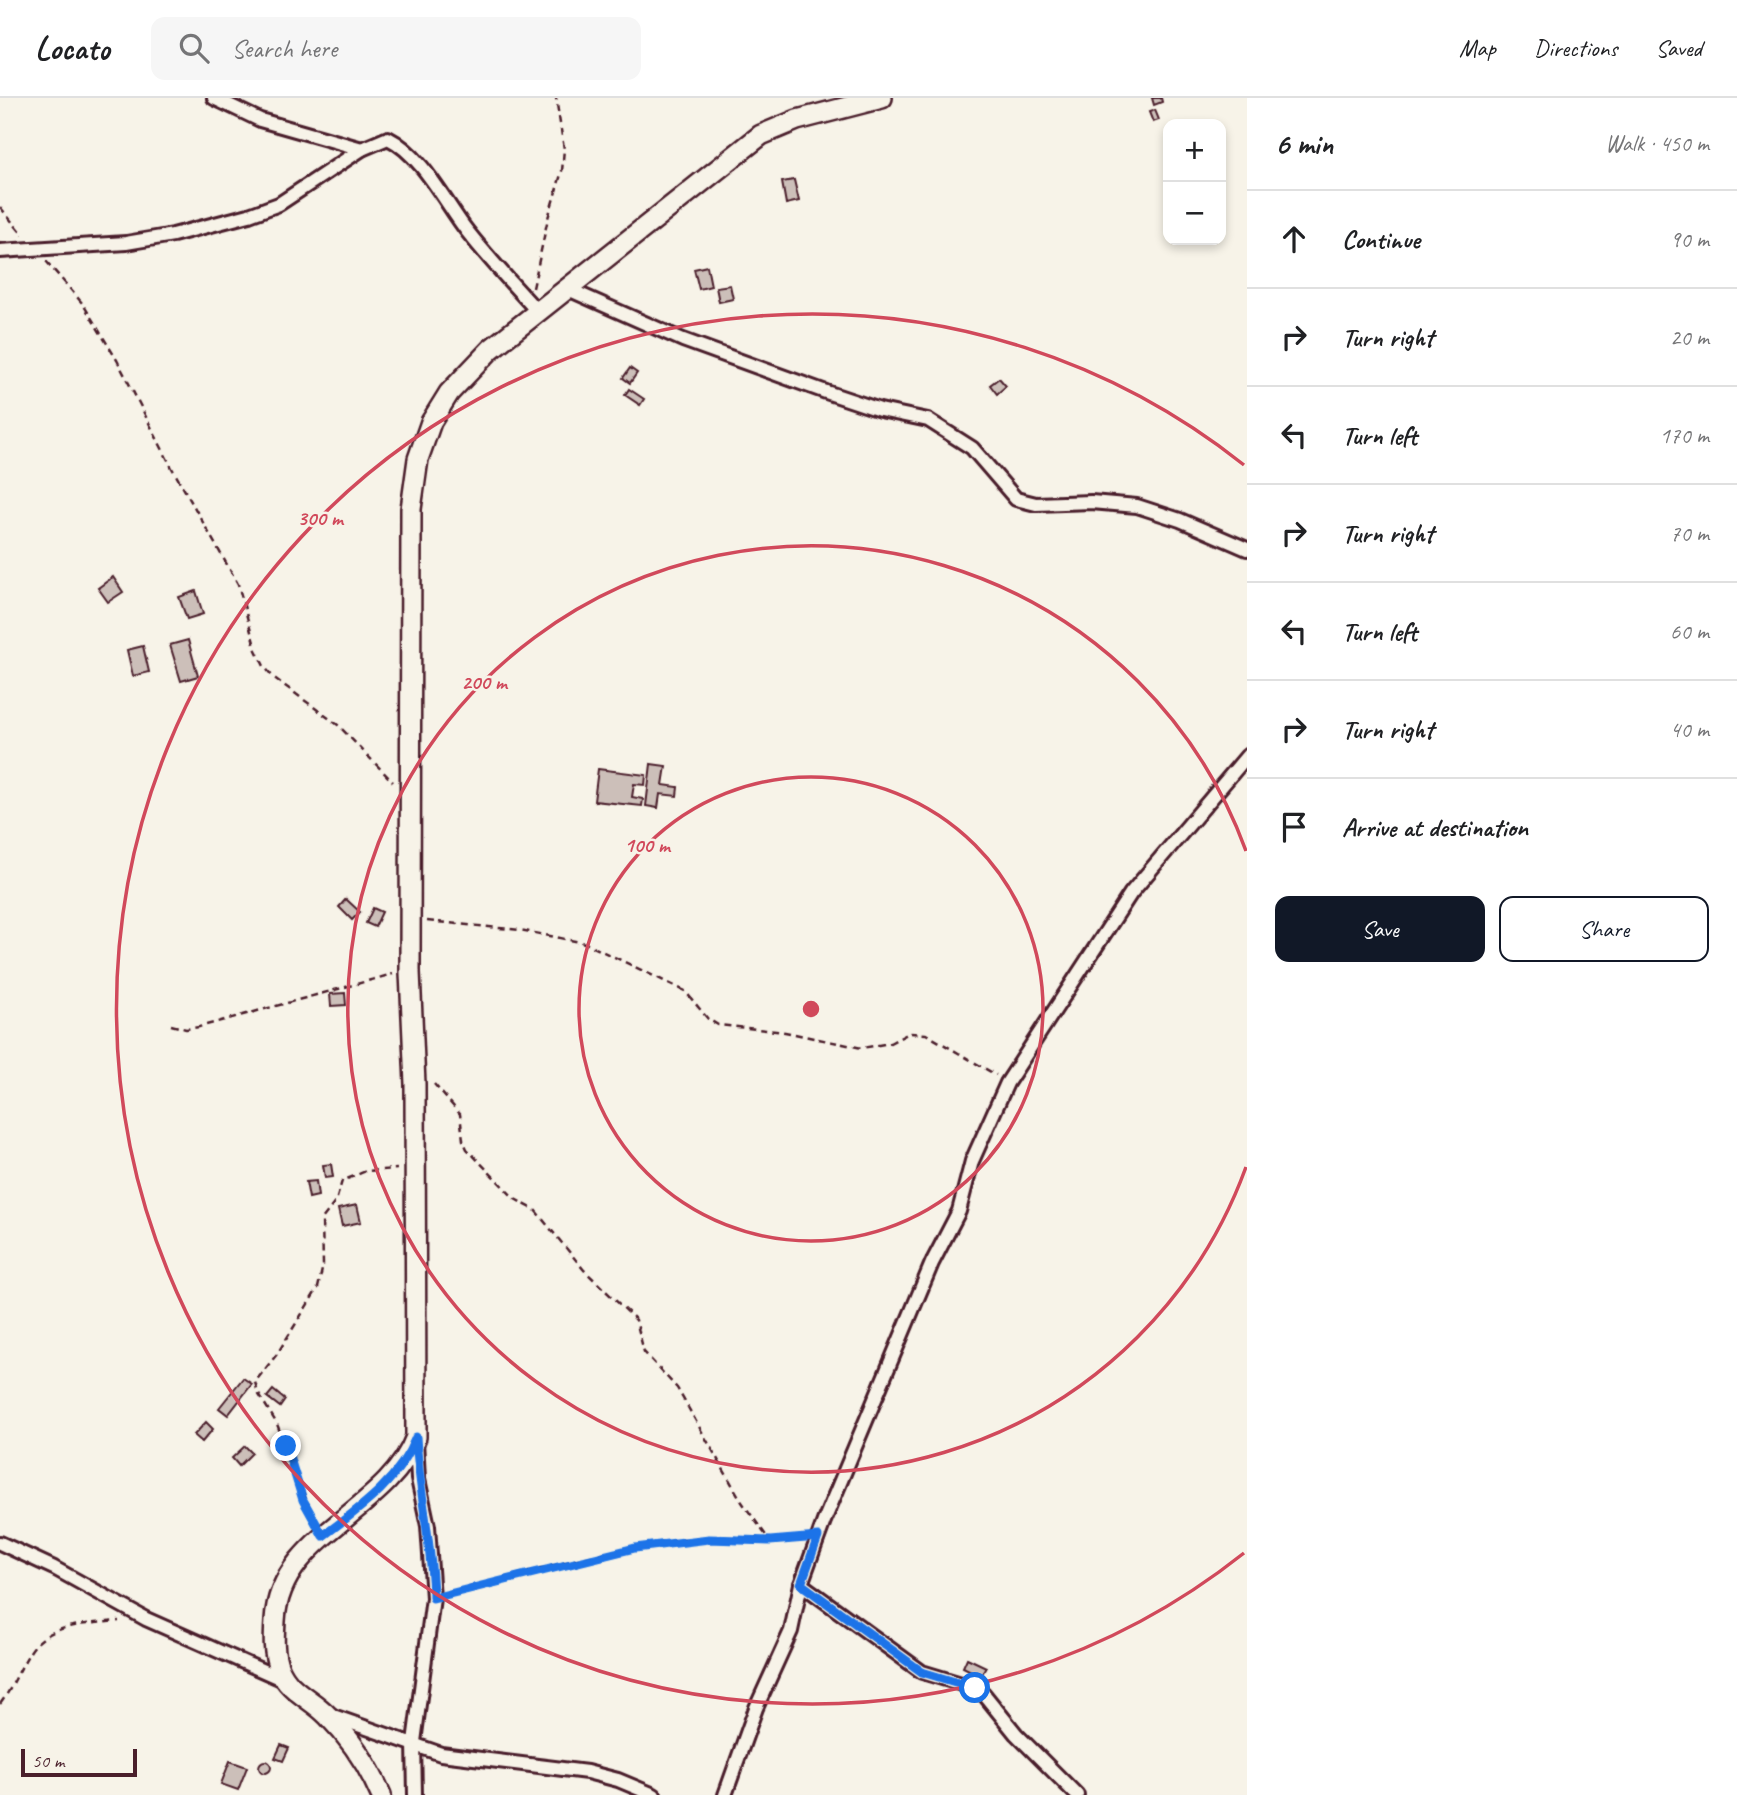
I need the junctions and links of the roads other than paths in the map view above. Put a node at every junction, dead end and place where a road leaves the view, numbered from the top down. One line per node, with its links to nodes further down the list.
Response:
1 (214, 98): 4 (street)
2 (882, 98): 3 (street)
3 (861, 101): 6 (street)
4 (362, 149): 5 (street); 7 (street)
5 (0, 251)
6 (568, 289): 7 (street); 8 (street)
7 (534, 309): 10 (street)
8 (1247, 549)
9 (1247, 756): 12 (street)
10 (416, 1437): 13 (street); 15 (street)
11 (0, 1543): 13 (street)
12 (801, 1584): 19 (street); 20 (street)
13 (287, 1682): 14 (street)
14 (326, 1713): 15 (street); 16 (street)
15 (414, 1742): 17 (street); 18 (street)
16 (381, 1795)
17 (415, 1795)
18 (654, 1795)
19 (725, 1795)
20 (1077, 1795)

